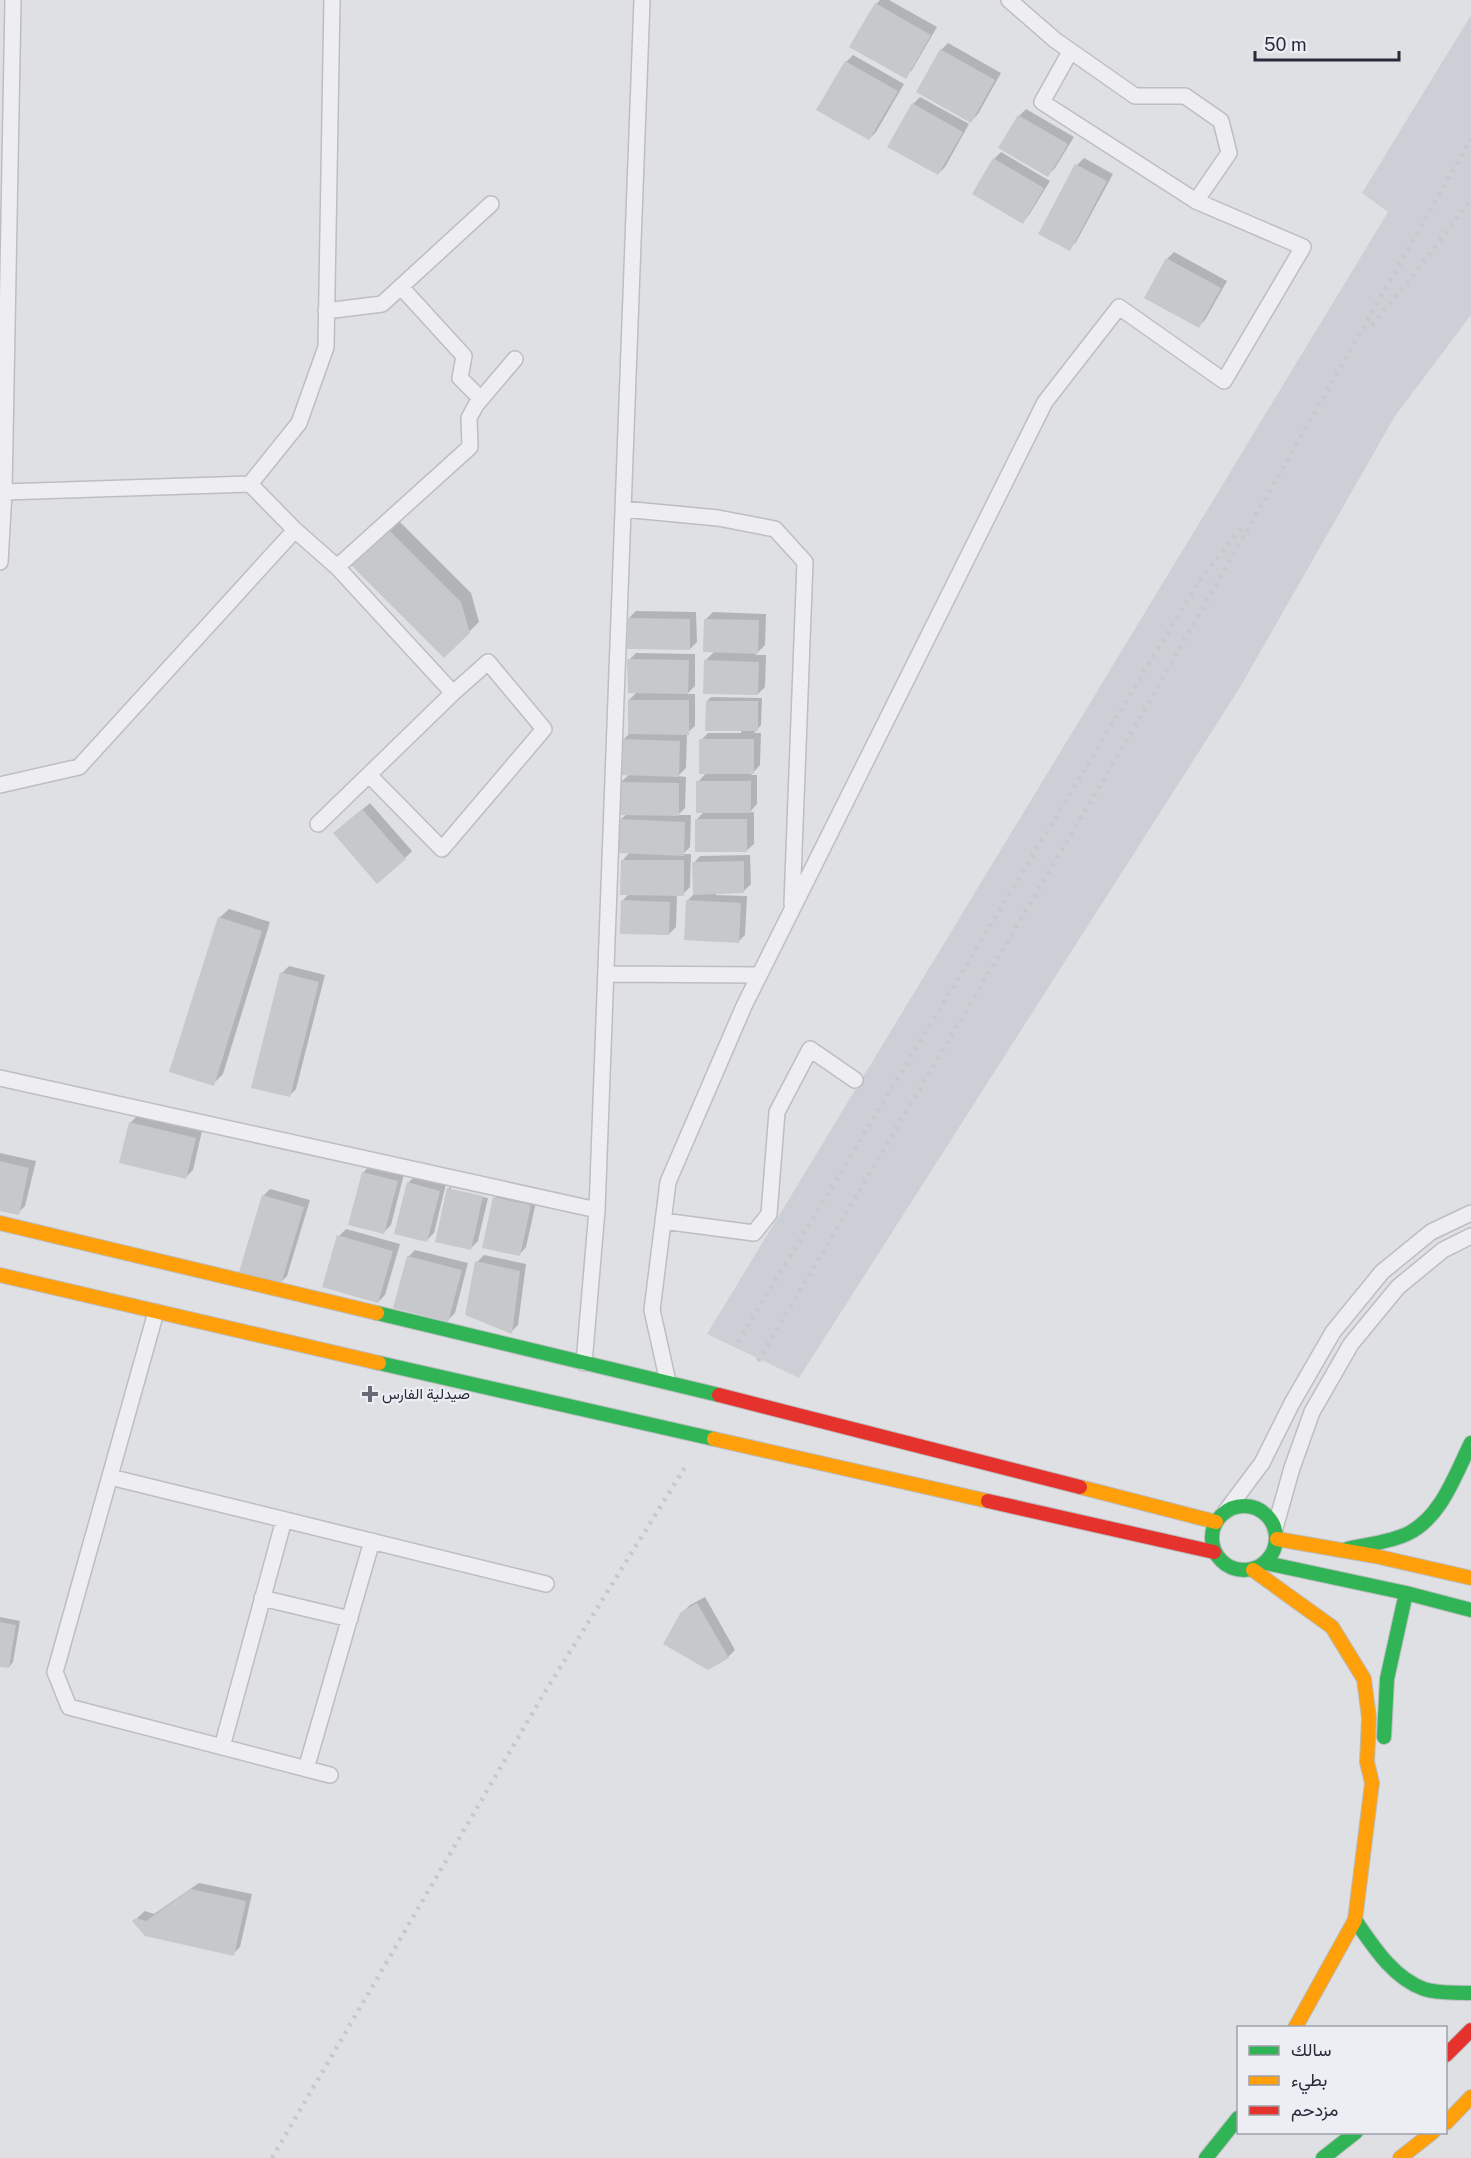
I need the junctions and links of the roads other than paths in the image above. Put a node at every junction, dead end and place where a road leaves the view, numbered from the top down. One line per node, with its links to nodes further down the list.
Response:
1 (13, 0): 13 (street)
2 (332, 0): 9 (street)
3 (642, 0): 14 (street)
4 (1009, 0): 5 (street)
5 (1070, 51): 6 (street); 6 (street)
6 (1196, 201): 22 (street)
7 (491, 204): 8 (street)
8 (401, 287): 9 (street); 11 (street)
9 (326, 312): 12 (street)
10 (515, 359): 11 (street)
11 (481, 399): 17 (street)
12 (250, 484): 13 (street); 15 (street)
13 (4, 492): 16 (street)
14 (623, 509): 22 (street); 23 (street)
15 (295, 530): 17 (street); 20 (street)
16 (0, 562)
17 (337, 567): 18 (street)
18 (453, 693): 19 (street); 19 (street)
19 (369, 775): 21 (street)
20 (0, 785)
21 (318, 824)
22 (792, 909): 24 (street)
23 (606, 974): 24 (street); 27 (street)
24 (759, 975): 29 (street)
25 (0, 1078): 27 (street)
26 (855, 1080): 29 (street)
27 (597, 1210): 34 (street)
28 (1471, 1213): 38 (street)
29 (663, 1221): 35 (street)
30 (0, 1223): 34 (main road)
31 (1471, 1236): 41 (street)
32 (1, 1279): 33 (main road)
33 (156, 1312): 37 (street); 44 (main road)
34 (584, 1363): 35 (main road)
35 (668, 1382): 40 (main road)
36 (1471, 1443): 43 (main road)
37 (110, 1477): 39 (street); 53 (street)
38 (1226, 1511): 40 (main road); 41 (main road)
39 (284, 1520): 42 (street); 50 (street)
40 (1215, 1522): 44 (main road)
41 (1276, 1533): 43 (main road); 45 (main road)
42 (372, 1541): 48 (street); 52 (street)
43 (1347, 1549): 47 (main road)
44 (1214, 1552): 46 (main road)
45 (1266, 1563): 46 (main road); 49 (main road)
46 (1253, 1570): 58 (main road)
47 (1471, 1578)
48 (546, 1584)
49 (1406, 1593): 51 (main road); 54 (main road)
50 (262, 1598): 52 (street); 53 (street)
51 (1471, 1610)
52 (350, 1619): 55 (street)
53 (222, 1747): 55 (street)
54 (1384, 1751)
55 (306, 1769): 57 (street)
56 (1381, 1769): 58 (main road)
57 (330, 1775)
58 (1372, 1783): 59 (main road)
59 (1355, 1920): 60 (main road); 61 (main road)
60 (1471, 1993)
61 (1296, 2026)
62 (1471, 2030): 63 (main road)
63 (1447, 2054)
64 (1471, 2097): 66 (main road)
65 (1237, 2120): 69 (main road)
66 (1447, 2122)
67 (1355, 2134): 70 (main road)
68 (1432, 2134): 71 (main road)
69 (1206, 2158)
70 (1323, 2158)
71 (1400, 2158)

